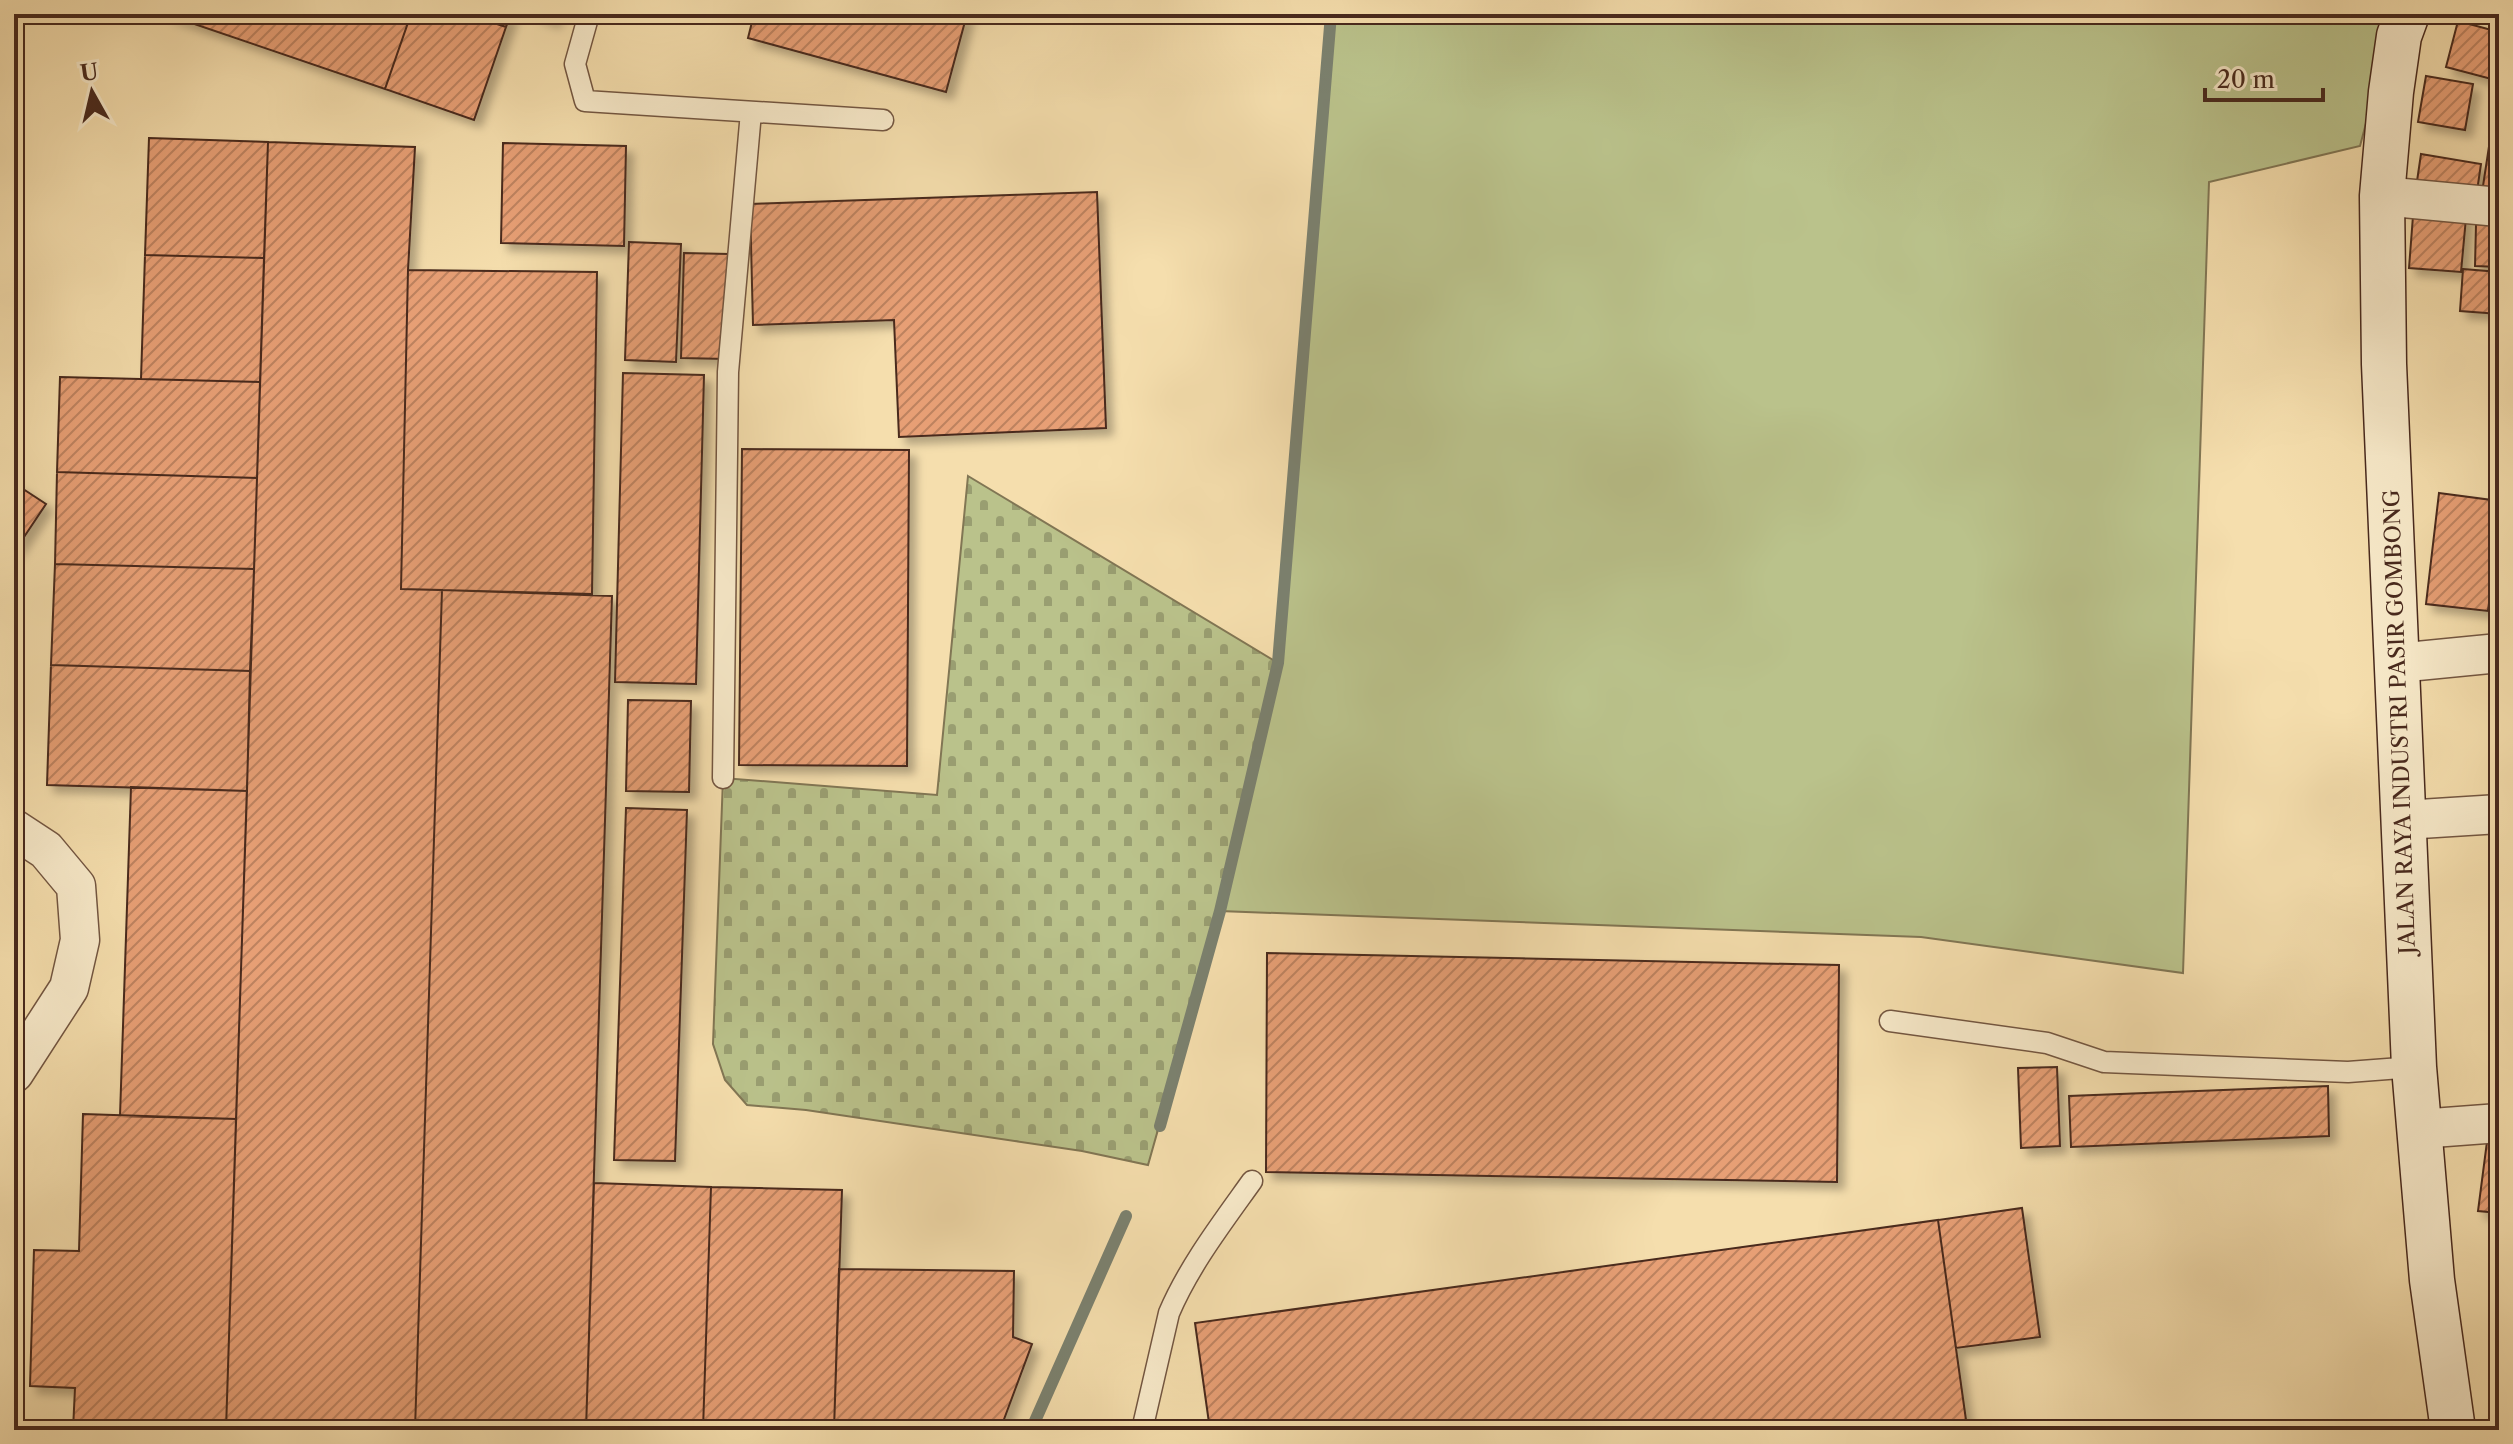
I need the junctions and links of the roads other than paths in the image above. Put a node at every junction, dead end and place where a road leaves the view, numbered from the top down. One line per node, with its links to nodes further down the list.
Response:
1 (589, 14): 3 (lane)
2 (2407, 14): 5 (main road, JALAN RAYA INDUSTRI PASIR GOMBONG)
3 (751, 112): 4 (lane); 9 (lane)
4 (883, 120)
5 (2382, 196): 6 (street); 8 (main road, JALAN RAYA INDUSTRI PASIR GOMBONG)
6 (2499, 207)
7 (2499, 653): 8 (street)
8 (2397, 663): 11 (main road, JALAN RAYA INDUSTRI PASIR GOMBONG)
9 (723, 778)
10 (2499, 814): 11 (street)
11 (2404, 820): 14 (main road, JALAN RAYA INDUSTRI PASIR GOMBONG)
12 (14, 829): 15 (street)
13 (1890, 1021): 14 (lane)
14 (2414, 1067): 17 (main road, JALAN RAYA INDUSTRI PASIR GOMBONG)
15 (14, 1073)
16 (2499, 1123): 17 (street)
17 (2419, 1129): 20 (main road, JALAN RAYA INDUSTRI PASIR GOMBONG)
18 (1252, 1181): 19 (lane)
19 (1142, 1430)
20 (2453, 1430)

